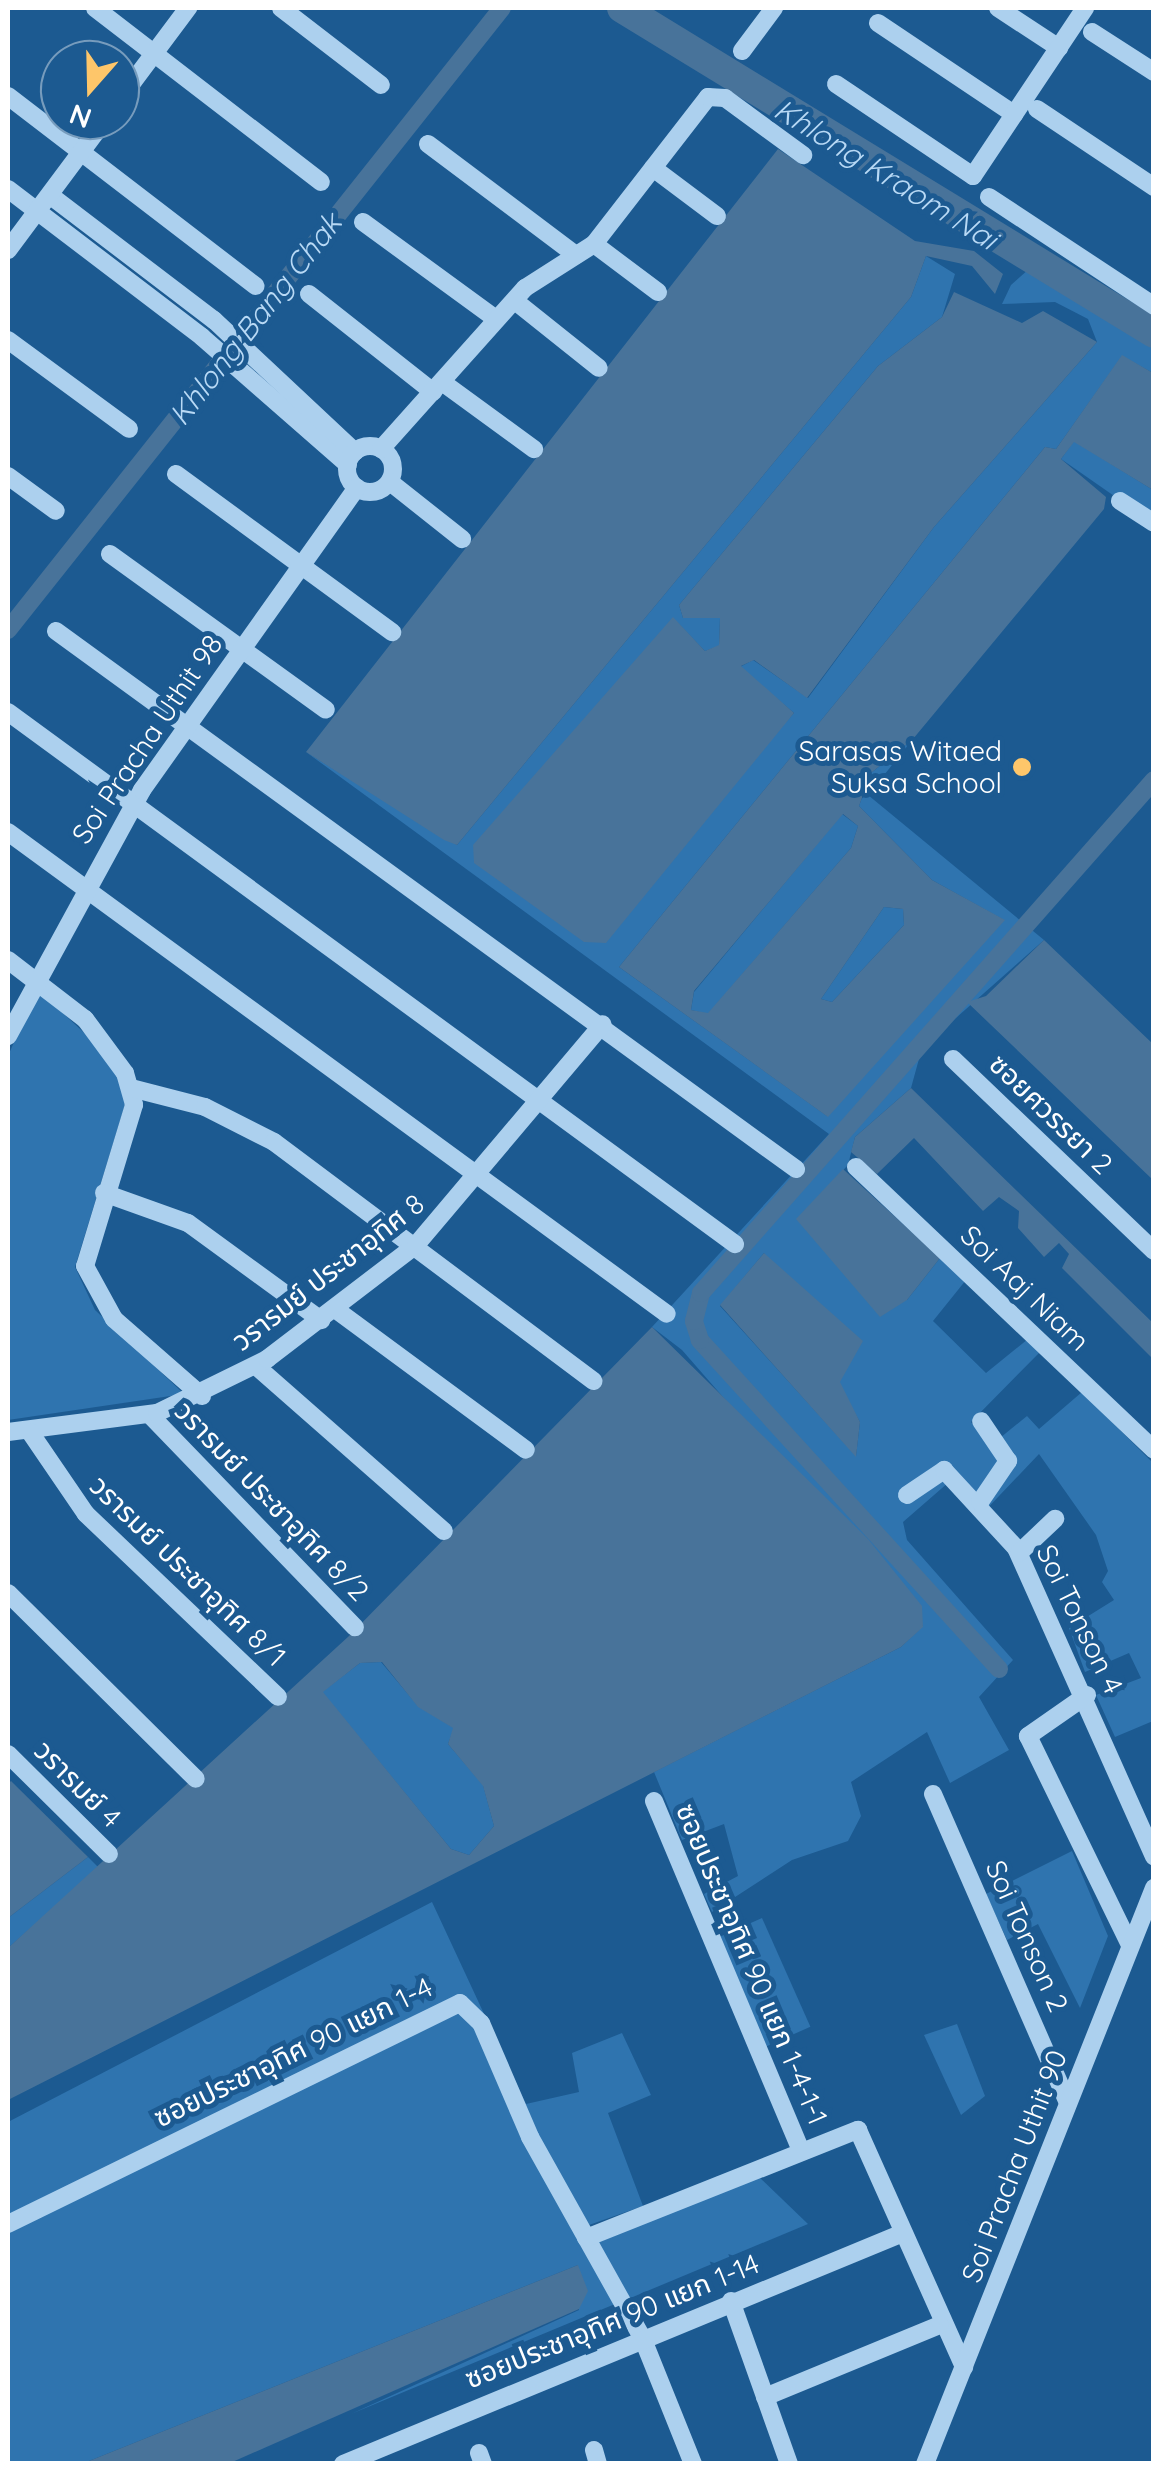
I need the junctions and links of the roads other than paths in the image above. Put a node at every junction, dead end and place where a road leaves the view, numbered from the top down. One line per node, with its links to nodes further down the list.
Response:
1 (95, 8): 11 (street)
2 (188, 8): 11 (street)
3 (280, 8): 15 (street)
4 (774, 8): 10 (street)
5 (998, 8): 9 (street)
6 (1085, 8): 9 (street)
7 (878, 23): 18 (street)
8 (1092, 32): 13 (street)
9 (1059, 48): 18 (street)
10 (742, 51)
11 (154, 53): 12 (street); 24 (street)
12 (140, 72)
13 (1154, 72)
14 (836, 84): 18 (street)
15 (381, 85)
16 (8, 96): 21 (street)
17 (1036, 109): 25 (street)
18 (1014, 114)
19 (91, 140): 21 (street)
20 (428, 144): 34 (street)
21 (80, 155): 27 (street); 35 (street)
22 (803, 155): 23 (street)
23 (653, 168): 30 (street); 32 (street)
24 (322, 182)
25 (1154, 187)
26 (8, 189): 29 (street)
27 (51, 196): 29 (street); 42 (street)
28 (989, 197): 39 (street)
29 (38, 212): 33 (street); 42 (street)
30 (716, 216)
31 (363, 222): 40 (street)
32 (594, 244): 34 (street); 36 (street)
33 (8, 250)
34 (576, 255): 38 (street)
35 (256, 286)
36 (658, 292)
37 (310, 294): 44 (street)
38 (516, 301): 40 (street); 43 (street)
39 (1154, 306)
40 (496, 319): 44 (street)
41 (8, 340): 45 (street)
42 (250, 364): 48 (street)
43 (599, 368)
44 (437, 387): 46 (street); 47 (street)
45 (129, 429)
46 (381, 449): 48 (street); 51 (street)
47 (534, 449)
48 (351, 458): 52 (street)
49 (176, 474): 58 (street)
50 (8, 476): 54 (street)
51 (390, 482): 52 (street); 56 (street)
52 (357, 488): 58 (street, Soi Pracha Uthit 98)
53 (1120, 501): 55 (street)
54 (56, 512)
55 (1154, 523)
56 (462, 539)
57 (110, 554): 61 (street)
58 (301, 564): 60 (street); 61 (street, Soi Pracha Uthit 98)
59 (56, 630): 64 (street)
60 (392, 632)
61 (240, 648): 62 (street); 64 (street, Soi Pracha Uthit 98)
62 (326, 710)
63 (8, 712): 65 (street)
64 (188, 724): 65 (street, Soi Pracha Uthit 98); 70 (street)
65 (134, 803): 67 (street, Soi Pracha Uthit 98); 74 (street)
66 (8, 832): 67 (street)
67 (83, 887): 69 (street, Soi Pracha Uthit 98); 77 (street)
68 (8, 960): 69 (street)
69 (34, 978): 71 (street, Soi Pracha Uthit 98); 73 (street)
70 (603, 1024): 74 (street, วรารมย์ ประชาอุทิศ 8); 76 (street)
71 (8, 1036)
72 (954, 1059): 81 (street, ซอยศวรรยา 2)
73 (130, 1088): 78 (street); 80 (street)
74 (543, 1102): 77 (street, วรารมย์ ประชาอุทิศ 8); 79 (street)
75 (856, 1167): 92 (street, Soi Aaj Niam)
76 (796, 1169)
77 (480, 1178): 80 (street, วรารมย์ ประชาอุทิศ 8); 83 (street)
78 (104, 1193): 82 (street); 86 (street)
79 (735, 1244)
80 (416, 1245): 82 (street, วรารมย์ ประชาอุทิศ 8); 85 (street)
81 (1154, 1251)
82 (328, 1314): 84 (street, วรารมย์ ประชาอุทิศ 8); 91 (street)
83 (668, 1314)
84 (256, 1366): 86 (street, วรารมย์ ประชาอุทิศ 8); 96 (street)
85 (593, 1381)
86 (202, 1396): 87 (street, วรารมย์ ประชาอุทิศ 8)
87 (150, 1414): 90 (street, วรารมย์ ประชาอุทิศ 8); 99 (street, วรารมย์ ประชาอุทิศ 8/2)
88 (981, 1421): 94 (street)
89 (8, 1432): 90 (street, วรารมย์ ประชาอุทิศ 8)
90 (30, 1432): 101 (street, วรารมย์ ประชาอุทิศ 8/1)
91 (526, 1450)
92 (1154, 1450)
93 (907, 1495): 94 (street, Soi Tonson 4)
94 (980, 1502): 97 (street, Soi Tonson 4)
95 (1055, 1520): 97 (street)
96 (444, 1530)
97 (1019, 1552): 100 (street, Soi Tonson 4)
98 (8, 1594): 103 (street)
99 (355, 1626)
100 (1087, 1694): 107 (street, Soi Tonson 4); 109 (street)
101 (278, 1697)
102 (8, 1754): 106 (street, วรารมย์ 4)
103 (196, 1779)
104 (933, 1794): 110 (street, Soi Tonson 2)
105 (654, 1801): 111 (street, ซอยประชาอุทิศ 90 แยก 1-4-1-1)
106 (109, 1854)
107 (1154, 1856)
108 (1154, 1888): 109 (street, Soi Pracha Uthit 90)
109 (1130, 1945): 110 (street, Soi Pracha Uthit 90)
110 (1068, 2102): 118 (street, Soi Pracha Uthit 90)
111 (800, 2148): 113 (street); 114 (street)
112 (8, 2224): 114 (street, ซอยประชาอุทิศ 90 แยก 1-4)
113 (903, 2232): 115 (street, ซอยประชาอุทิศ 90 แยก 1-14); 116 (street)
114 (586, 2238): 117 (street, ซอยประชาอุทิศ 90 แยก 1-4)
115 (731, 2301): 117 (street, ซอยประชาอุทิศ 90 แยก 1-14); 119 (street)
116 (940, 2325): 118 (street); 119 (street)
117 (642, 2336): 120 (street, ซอยประชาอุทิศ 90 แยก 1-14); 121 (street, ซอยประชาอุทิศ 90 แยก 1-4)
118 (964, 2367): 123 (street, Soi Pracha Uthit 90)
119 (766, 2397): 122 (street)
120 (343, 2464)
121 (693, 2464)
122 (789, 2464)
123 (925, 2464)

